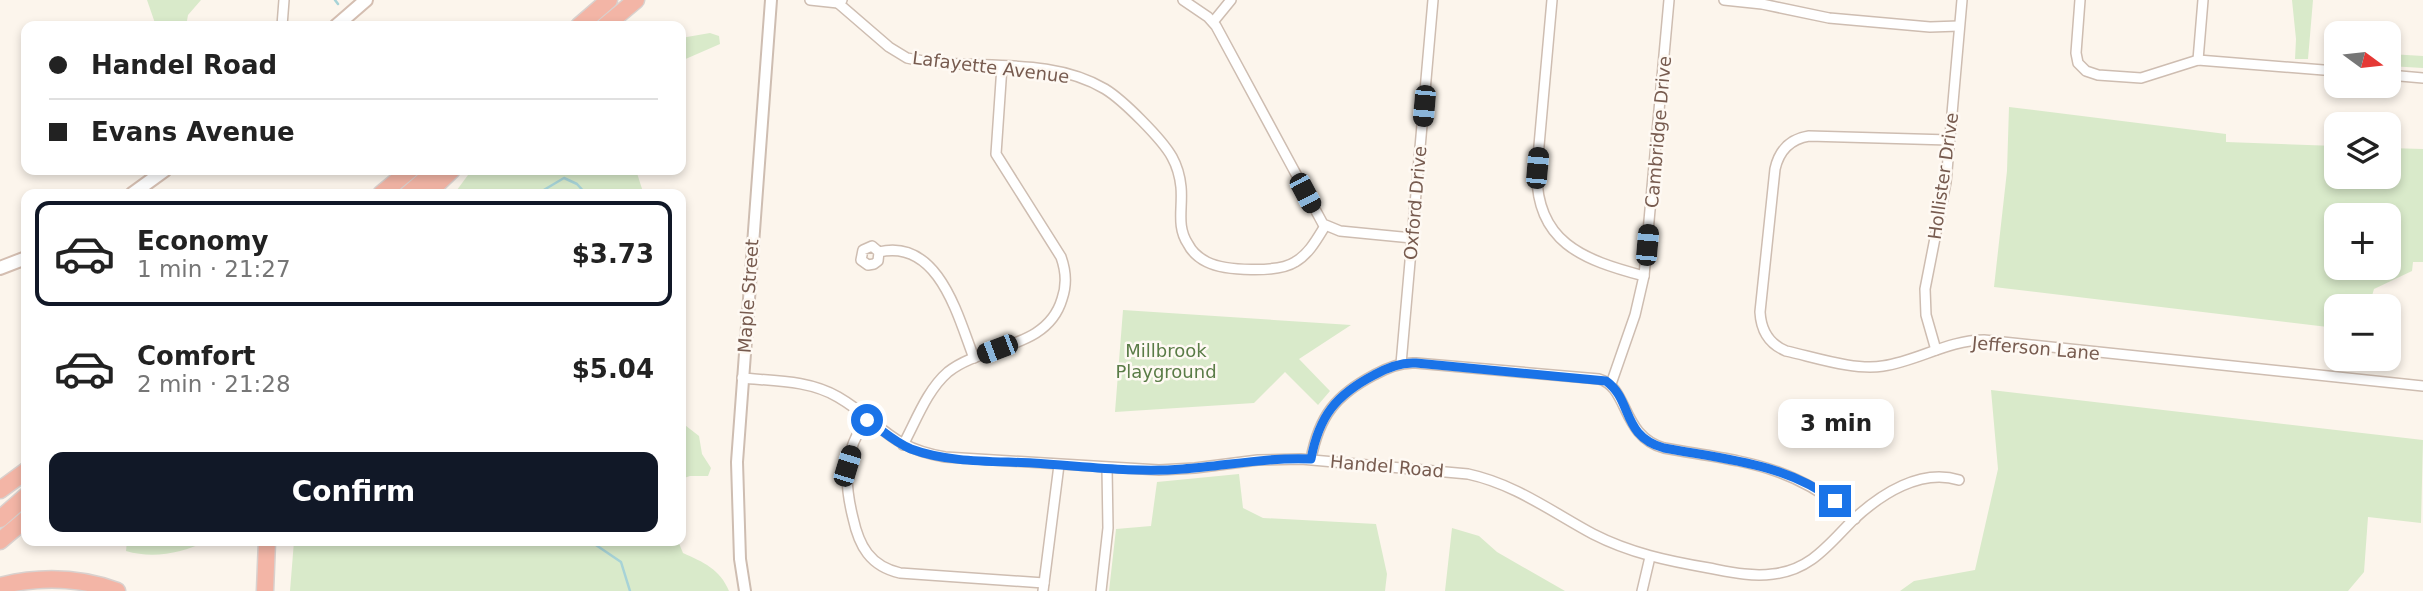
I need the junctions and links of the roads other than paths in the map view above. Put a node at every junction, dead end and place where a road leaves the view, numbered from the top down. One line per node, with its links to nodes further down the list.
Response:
1 (284, 0): 19 (street)
2 (366, 0): 20 (main road)
3 (593, 0): 21 (highway)
4 (610, 0): 22 (highway)
5 (636, 0): 23 (highway)
6 (771, 0): 49 (street, Maple Street)
7 (810, 0): 17 (street)
8 (1183, 0): 24 (street)
9 (1231, 0): 24 (street)
10 (1433, 0): 41 (street, Oxford Drive)
11 (1552, 0): 45 (street)
12 (1670, 0): 45 (street, Cambridge Drive)
13 (1724, 0): 18 (street)
14 (1962, 0): 25 (street, Hollister Drive)
15 (2080, 0): 26 (street)
16 (2203, 0): 26 (street)
17 (840, 1): 27 (street, Lafayette Avenue)
18 (1781, 4): 25 (street)
19 (282, 21)
20 (342, 21)
21 (572, 21)
22 (585, 21)
23 (611, 21)
24 (1213, 22): 40 (street)
25 (1959, 26): 31 (street, Hollister Drive)
26 (2198, 60): 28 (street)
27 (1002, 66): 40 (street, Lafayette Avenue); 47 (street)
28 (2324, 70)
29 (2401, 76): 30 (street)
30 (2423, 78)
31 (1949, 140): 46 (street, Hollister Drive); 46 (street, Jefferson Lane)
32 (158, 175): 36 (main road)
33 (404, 175): 37 (highway)
34 (430, 175): 38 (highway)
35 (447, 175): 39 (highway)
36 (139, 189)
37 (387, 189)
38 (414, 189)
39 (432, 189)
40 (1325, 226): 41 (street)
41 (1412, 238): 48 (street, Oxford Drive)
42 (879, 252): 47 (street)
43 (21, 260): 44 (main road)
44 (0, 268)
45 (1644, 276): 50 (street, Cambridge Drive)
46 (1936, 350): 51 (street, Jefferson Lane)
47 (974, 358): 53 (street)
48 (1401, 363): 50 (street); 54 (street)
49 (742, 378): 52 (street, Handel Road); 71 (street, Maple Street)
50 (1611, 384): 62 (street)
51 (2423, 386)
52 (867, 419): 53 (street, Handel Road); 68 (street)
53 (903, 445): 55 (street, Handel Road)
54 (1311, 459): 56 (street, Handel Road); 66 (street, Handel Road)
55 (1059, 465): 56 (street, Handel Road); 68 (street)
56 (1107, 468): 72 (street)
57 (21, 475): 59 (highway)
58 (1959, 480): 62 (street, Handel Road)
59 (0, 490)
60 (21, 500): 61 (highway)
61 (0, 519)
62 (1855, 519): 66 (street, Handel Road)
63 (21, 523): 64 (highway)
64 (0, 541)
65 (267, 546): 70 (highway)
66 (1650, 557): 73 (street)
67 (0, 586): 69 (highway)
68 (1043, 587)
69 (117, 591)
70 (265, 591)
71 (745, 591)
72 (1101, 591)
73 (1642, 591)

